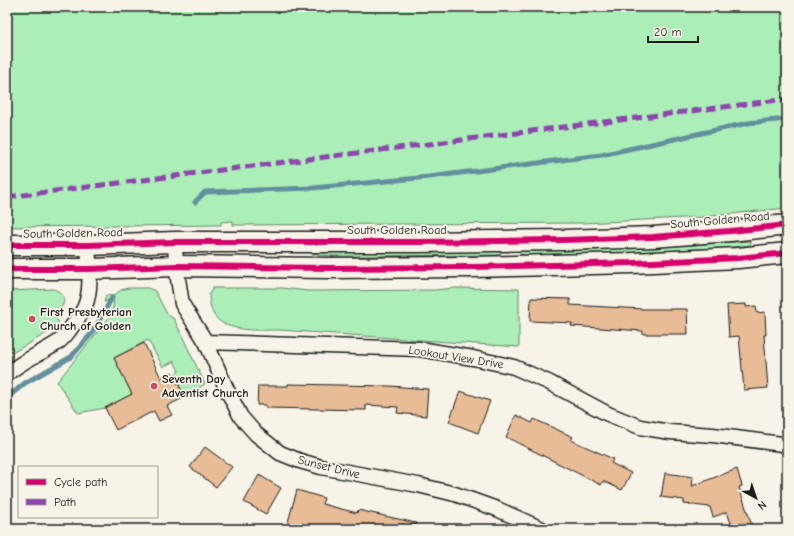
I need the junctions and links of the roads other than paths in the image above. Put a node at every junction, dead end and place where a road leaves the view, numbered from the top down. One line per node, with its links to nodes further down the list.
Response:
1 (787, 225): 2 (main road, South Golden Road)
2 (175, 242): 4 (main road, South Golden Road); 6 (street, Sunset Drive)
3 (7, 245): 4 (main road, South Golden Road)
4 (88, 245): 8 (street)
5 (787, 253): 6 (main road)
6 (176, 266): 8 (main road); 9 (street, Sunset Drive)
7 (7, 269): 8 (main road)
8 (89, 269): 10 (street)
9 (206, 342): 11 (street, Lookout View Drive); 12 (street, Sunset Drive)
10 (7, 374)
11 (787, 446)
12 (542, 529)

